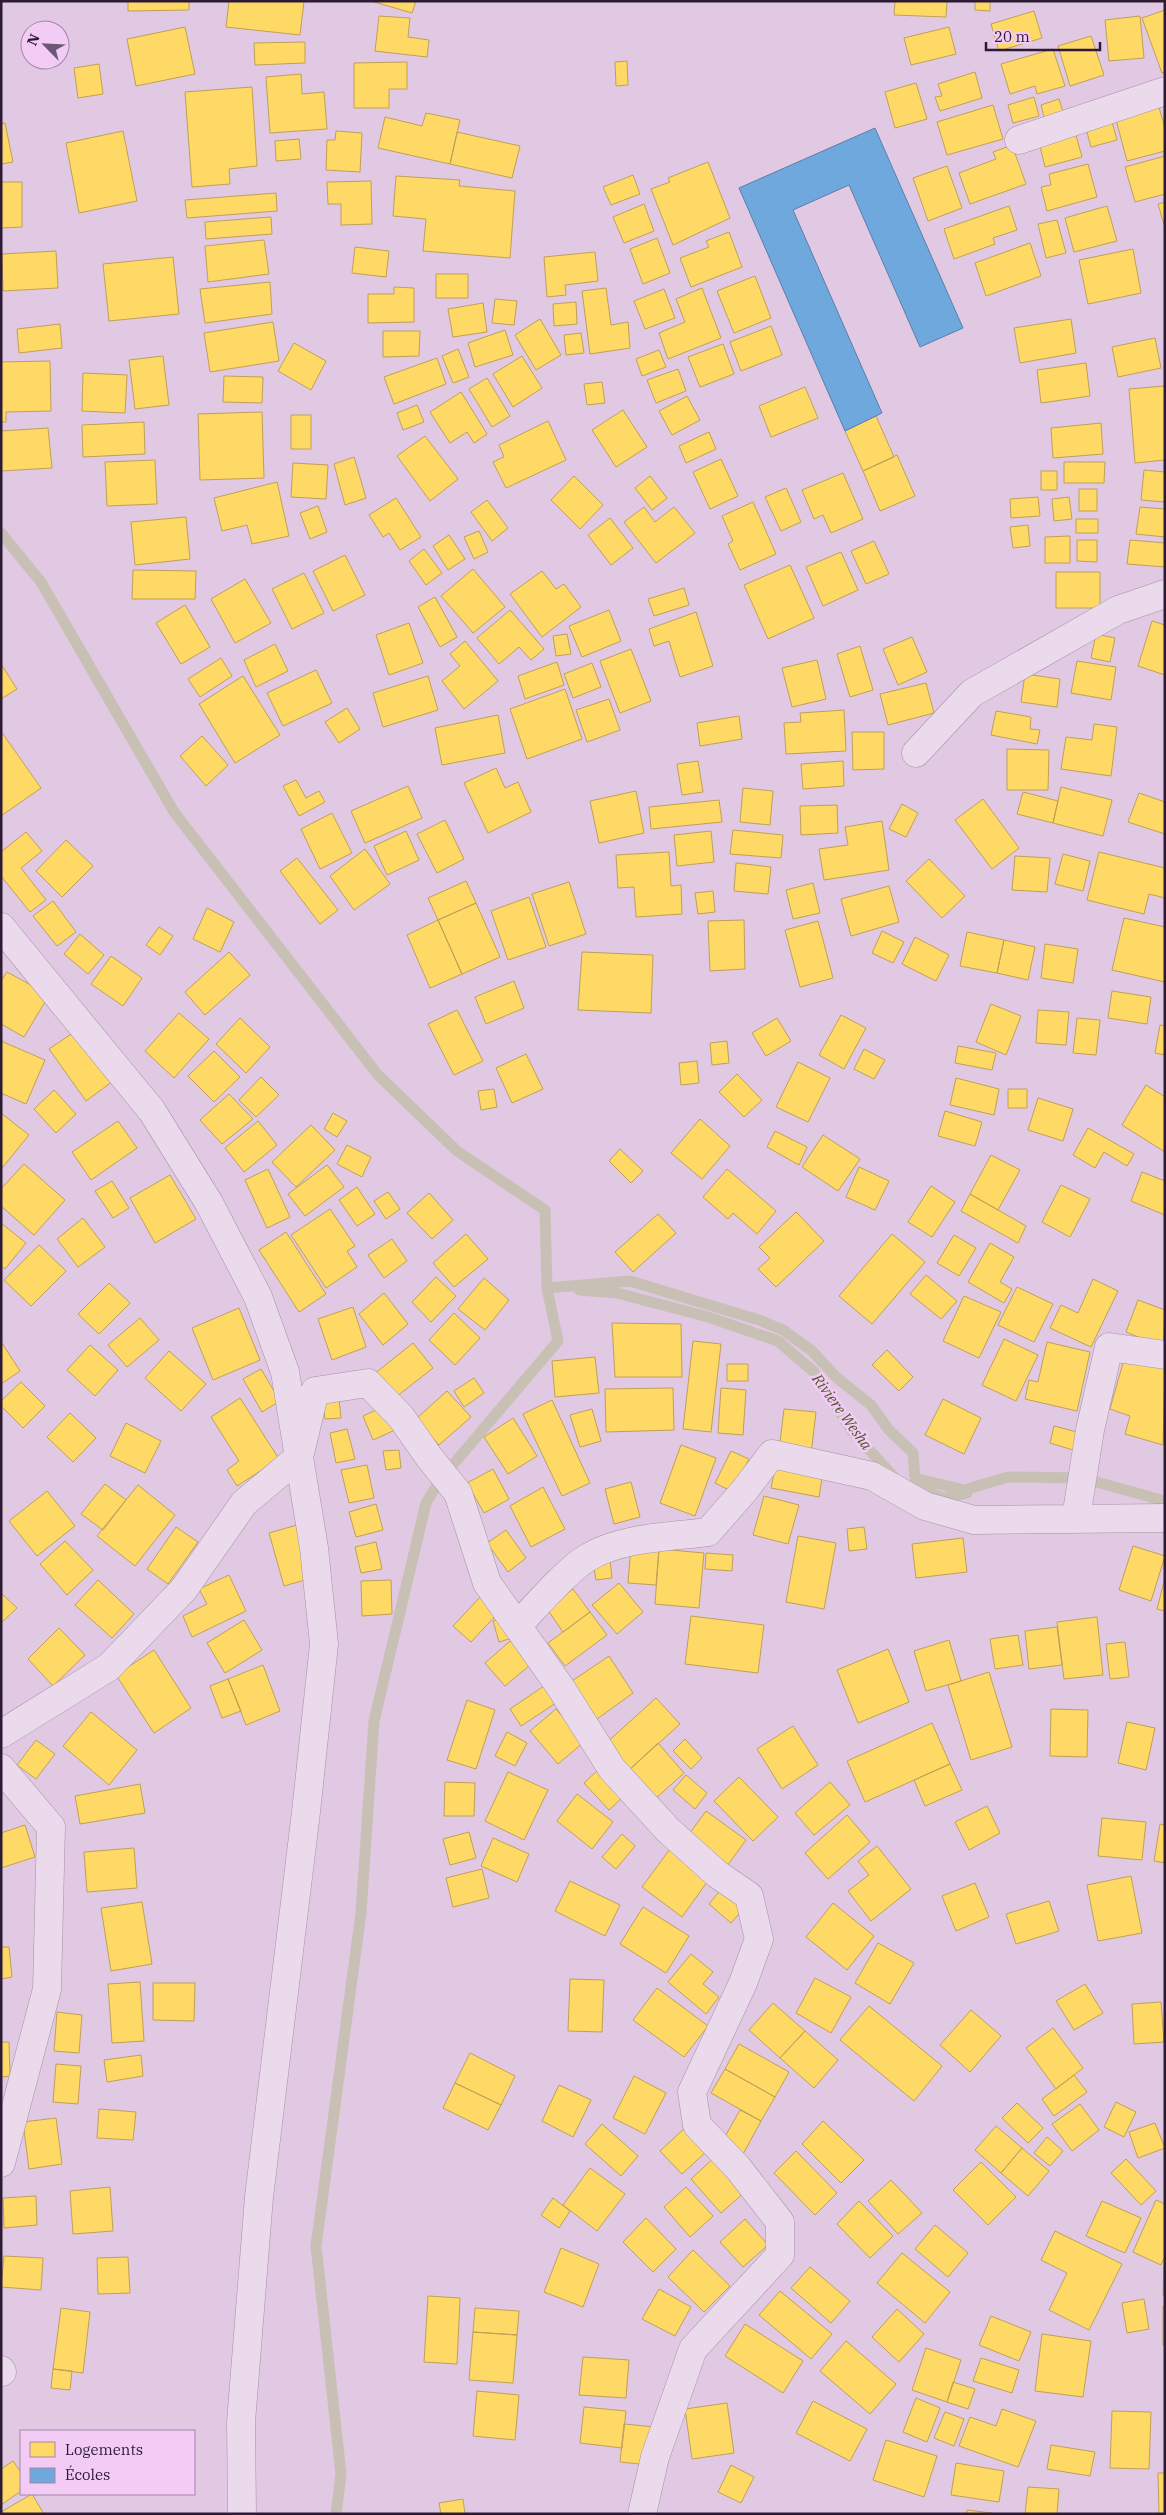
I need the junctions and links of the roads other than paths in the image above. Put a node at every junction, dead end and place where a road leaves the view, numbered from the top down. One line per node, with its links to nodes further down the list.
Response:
1 (1165, 91): 2 (street)
2 (1019, 140)
3 (1165, 594): 4 (street)
4 (916, 753)
5 (1, 927): 7 (street)
6 (1165, 1355): 8 (street)
7 (299, 1457): 10 (street); 11 (street); 14 (street)
8 (1076, 1518): 9 (street); 10 (street)
9 (1165, 1518)
10 (518, 1625): 15 (street)
11 (1, 1734)
12 (1, 1768): 13 (street)
13 (1, 2163)
14 (242, 2514)
15 (642, 2514)

